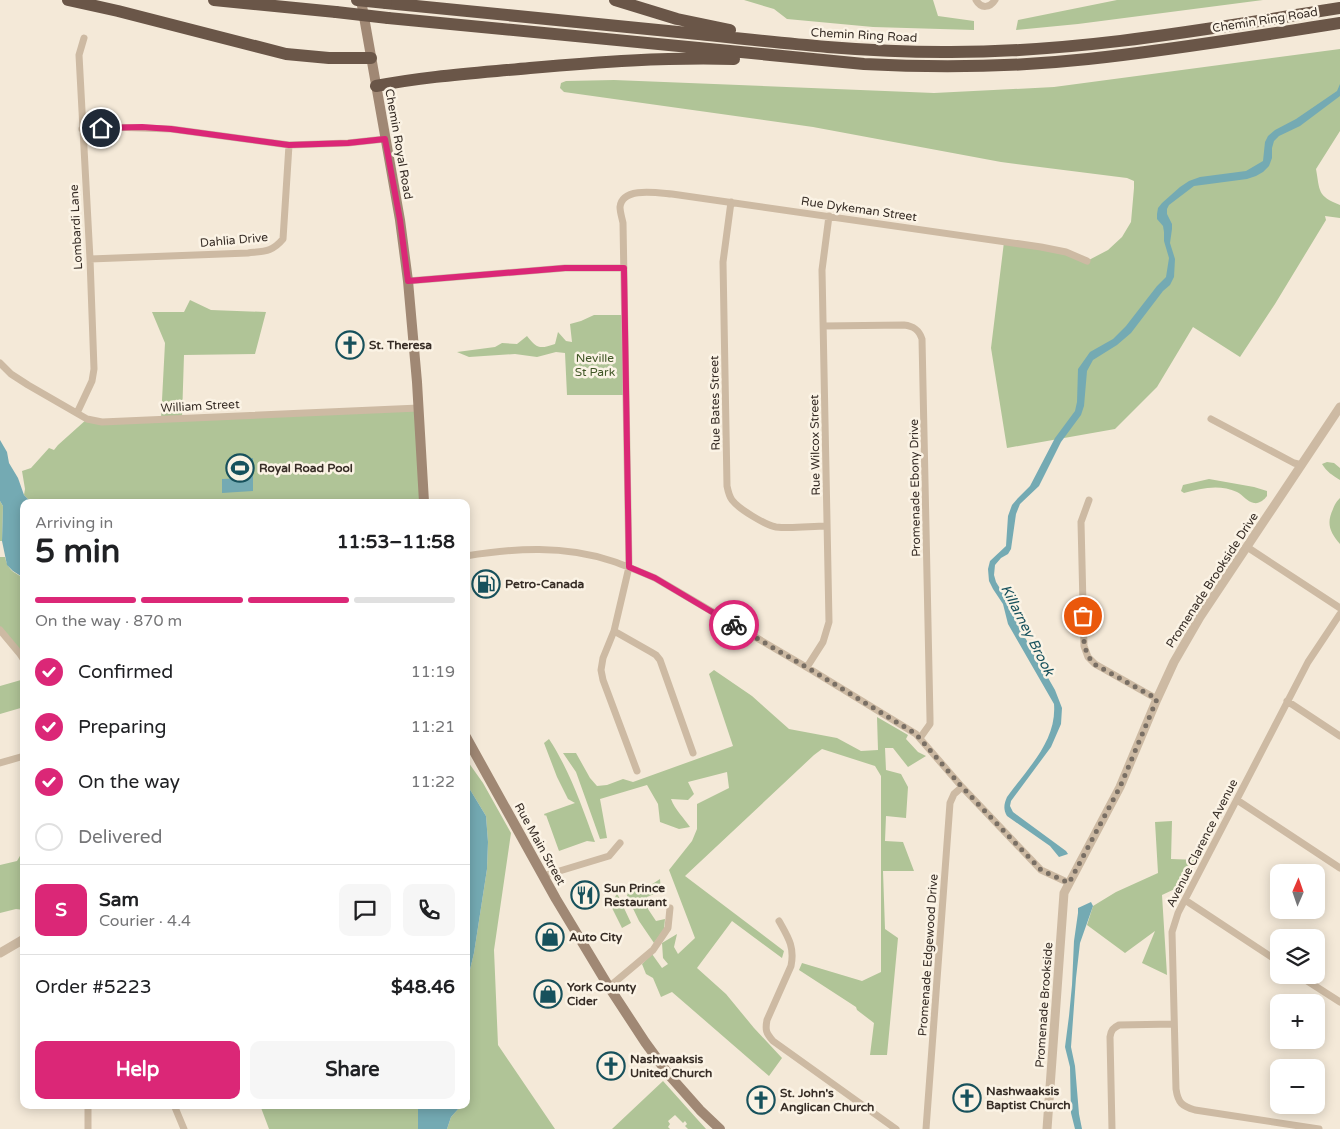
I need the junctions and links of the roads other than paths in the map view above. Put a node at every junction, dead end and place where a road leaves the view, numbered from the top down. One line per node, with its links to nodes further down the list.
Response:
1 (68, 0): 12 (highway)
2 (214, 0): 13 (highway, Chemin Ring Road, bridge)
3 (357, 0): 11 (highway, Chemin Ring Road, bridge)
4 (361, 0): 12 (main road, Chemin Royal Road)
5 (615, 0): 11 (highway)
6 (976, 0): 7 (street)
7 (995, 0)
8 (1340, 8): 11 (highway, Chemin Ring Road)
9 (1340, 23): 13 (highway, Chemin Ring Road)
10 (84, 38): 15 (street, Lombardi Lane)
11 (884, 51)
12 (371, 58): 14 (main road, Chemin Royal Road)
13 (864, 64): 14 (highway)
14 (376, 86): 16 (main road, Chemin Royal Road)
15 (82, 129): 17 (street); 20 (street, Lombardi Lane)
16 (385, 139): 17 (street); 23 (main road, Chemin Royal Road)
17 (289, 145): 20 (street, Dahlia Drive)
18 (731, 202): 19 (street, Rue Dykeman Street); 22 (street, Rue Dykeman Street); 33 (street, Rue Bates Street)
19 (830, 216): 21 (street, Rue Dykeman Street); 24 (street, Rue Wilcox Street)
20 (90, 259): 28 (street, Lombardi Lane)
21 (1087, 261)
22 (624, 268): 23 (street); 36 (street)
23 (408, 281): 27 (main road, Chemin Royal Road)
24 (824, 326): 33 (street, Rue Wilcox Street); 46 (street, Promenade Ebony Drive)
25 (0, 362): 28 (street, William Street)
26 (1340, 406): 30 (street, Promenade Brookside Drive)
27 (419, 408): 28 (street, William Street); 31 (main road, Chemin Royal Road)
28 (78, 413)
29 (1211, 419): 30 (street)
30 (1302, 465): 34 (street, Promenade Brookside Drive)
31 (424, 499)
32 (1089, 500): 43 (street)
33 (827, 526): 42 (street, Rue Wilcox Street)
34 (1247, 547): 37 (street); 43 (street, Promenade Brookside Drive)
35 (470, 555): 36 (street)
36 (629, 567): 40 (street); 42 (street)
37 (1340, 608)
38 (1340, 614): 44 (street, Avenue Clarence Avenue)
39 (0, 630): 41 (street)
40 (614, 631): 48 (street); 51 (street)
41 (20, 654)
42 (807, 667): 46 (street)
43 (1157, 699): 57 (street, Promenade Brookside Drive)
44 (1288, 701): 45 (street); 53 (street, Avenue Clarence Avenue)
45 (1340, 736)
46 (920, 738): 52 (street)
47 (470, 744): 56 (main road, Rue Main Street)
48 (693, 753)
49 (20, 757): 50 (street)
50 (0, 763)
51 (637, 771)
52 (962, 787): 57 (street); 74 (street, Promenade Edgewood Drive)
53 (1237, 800): 55 (street); 58 (street, Avenue Clarence Avenue)
54 (620, 843): 56 (street)
55 (1340, 868)
56 (543, 876): 65 (main road, Rue Main Street)
57 (1069, 883): 75 (street, Promenade Brookside)
58 (1185, 900): 63 (street); 67 (street, Avenue Clarence Avenue)
59 (670, 908): 65 (street)
60 (779, 921): 73 (street)
61 (20, 942): 62 (street)
62 (0, 953)
63 (1270, 956)
64 (1312, 984): 66 (street)
65 (609, 987): 72 (main road, Rue Main Street)
66 (1340, 1002)
67 (1174, 1024): 76 (street); 77 (street, Avenue Clarence Avenue)
68 (88, 1109): 70 (street)
69 (176, 1109): 71 (street)
70 (88, 1129)
71 (184, 1129)
72 (720, 1129)
73 (896, 1129)
74 (926, 1129)
75 (1048, 1129)
76 (1112, 1129)
77 (1319, 1129)

